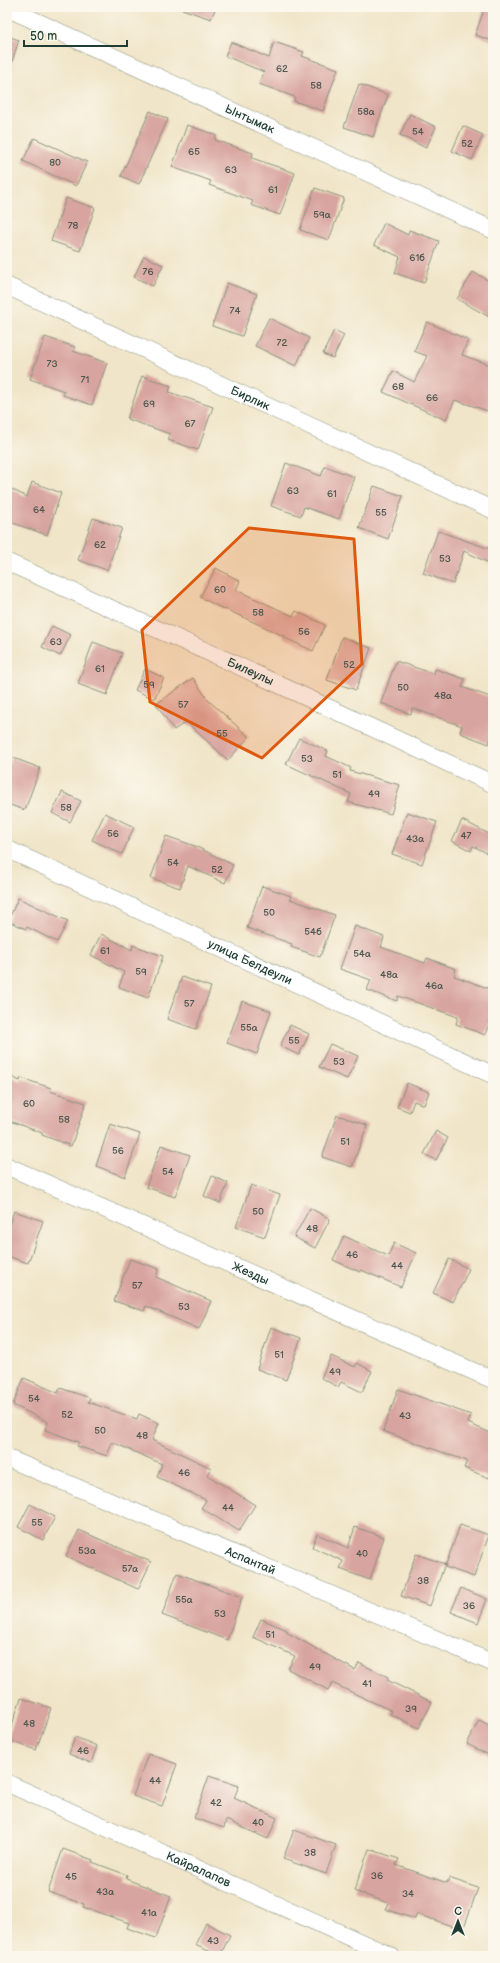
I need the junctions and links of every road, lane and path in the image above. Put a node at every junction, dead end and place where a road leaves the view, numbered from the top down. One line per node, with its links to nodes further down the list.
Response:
1 (7, 8): 2 (street, Ынтымак)
2 (493, 230)
3 (7, 286): 4 (street, Бирлик)
4 (493, 510)
5 (7, 562): 6 (street, Билеулы)
6 (493, 784)
7 (7, 849): 8 (street, улица Белдеули)
8 (493, 1074)
9 (7, 1166): 10 (street, Жезды)
10 (493, 1380)
11 (7, 1458): 12 (street, Аспантай)
12 (493, 1663)
13 (7, 1783): 14 (street, Кайралапов)
14 (390, 1956)

